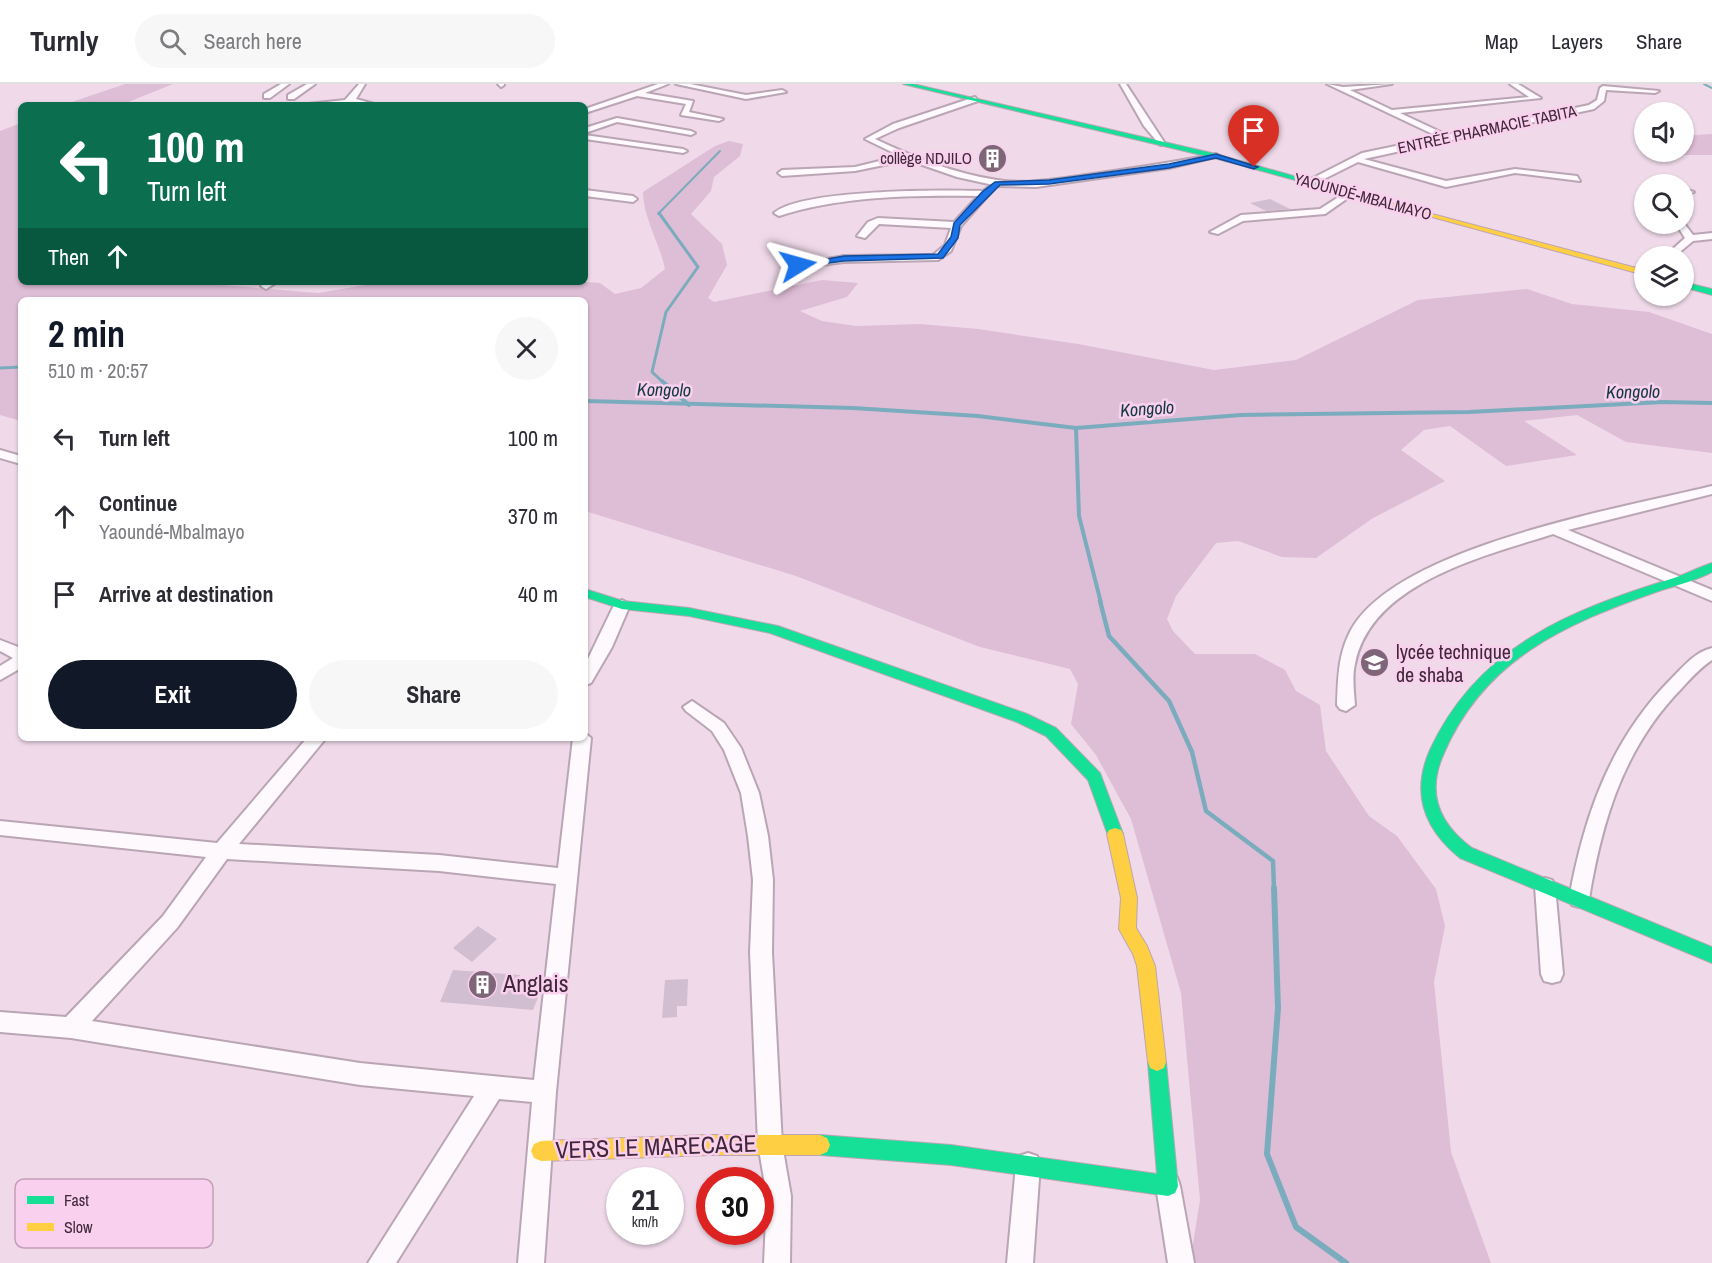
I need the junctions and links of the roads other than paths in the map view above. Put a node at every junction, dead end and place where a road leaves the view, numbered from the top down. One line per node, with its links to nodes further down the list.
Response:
1 (286, 84): 15 (street)
2 (312, 84): 16 (street)
3 (362, 84): 18 (street)
4 (665, 84): 14 (street)
5 (679, 84): 12 (street)
6 (908, 84): 17 (main road, YAOUNDÉ-MBALMAYO)
7 (1123, 84): 28 (street)
8 (1329, 84): 11 (street)
9 (1389, 84): 11 (street)
10 (1513, 84): 22 (street)
11 (1343, 89): 22 (street)
12 (782, 92)
13 (1655, 92): 26 (street, ENTRÉE PHARMACIE TABITA)
14 (638, 94): 21 (street); 23 (street)
15 (267, 96)
16 (291, 97)
17 (975, 99): 28 (main road, YAOUNDÉ-MBALMAYO); 31 (street)
18 (351, 100): 19 (street); 20 (street)
19 (332, 102)
20 (360, 102)
21 (588, 110)
22 (1390, 112): 26 (street)
23 (719, 118)
24 (588, 130): 25 (street)
25 (691, 133)
26 (1444, 136): 32 (street, ENTRÉE PHARMACIE TABITA)
27 (588, 137): 29 (street)
28 (1163, 143): 30 (main road, YAOUNDÉ-MBALMAYO)
29 (683, 151)
30 (1216, 156): 35 (street); 36 (main road, YAOUNDÉ-MBALMAYO)
31 (908, 157): 33 (street); 35 (street)
32 (1357, 159): 34 (street); 36 (street, ENTRÉE PHARMACIE TABITA)
33 (782, 173)
34 (1577, 178)
35 (998, 183): 39 (street)
36 (1312, 183): 38 (main road, YAOUNDÉ-MBALMAYO)
37 (588, 193): 40 (street)
38 (1351, 193): 43 (street); 50 (main road, YAOUNDÉ-MBALMAYO)
39 (984, 194): 41 (street); 42 (street)
40 (633, 199)
41 (778, 213)
42 (956, 225): 45 (street); 49 (street)
43 (1215, 232)
44 (1687, 234): 47 (street)
45 (862, 236)
46 (1712, 236): 47 (street)
47 (1690, 238): 48 (street)
48 (1681, 246)
49 (798, 265)
50 (1634, 270)
51 (1694, 287): 52 (main road)
52 (1712, 292)
53 (0, 454): 54 (street)
54 (18, 458)
55 (1712, 490): 56 (street)
56 (1554, 528): 58 (street); 68 (street)
57 (1712, 567): 58 (main road)
58 (1673, 580): 60 (street); 75 (main road)
59 (588, 594): 61 (main road)
60 (1712, 596)
61 (622, 604): 67 (street); 86 (main road)
62 (0, 645): 64 (street)
63 (1712, 653): 76 (street)
64 (18, 654)
65 (18, 662): 66 (street)
66 (0, 674)
67 (588, 674)
68 (1346, 705)
69 (692, 707): 83 (street)
70 (314, 741): 73 (street)
71 (582, 741): 74 (street)
72 (0, 828): 73 (street)
73 (222, 851): 74 (street); 80 (street)
74 (568, 878): 82 (street)
75 (1545, 886): 76 (main road); 78 (street)
76 (1579, 899): 77 (main road)
77 (1712, 955)
78 (1552, 974)
79 (0, 1022): 80 (street)
80 (71, 1028): 81 (street)
81 (494, 1086): 82 (street); 87 (street)
82 (544, 1092): 84 (street)
83 (770, 1143): 84 (main road, VERS LE MARECAGE); 85 (main road, VERS LE MARECAGE); 89 (street)
84 (542, 1150): 88 (street)
85 (1028, 1165): 86 (main road, VERS LE MARECAGE); 90 (street)
86 (1168, 1186): 91 (street)
87 (381, 1263)
88 (531, 1263)
89 (777, 1263)
90 (1020, 1263)
91 (1181, 1263)

